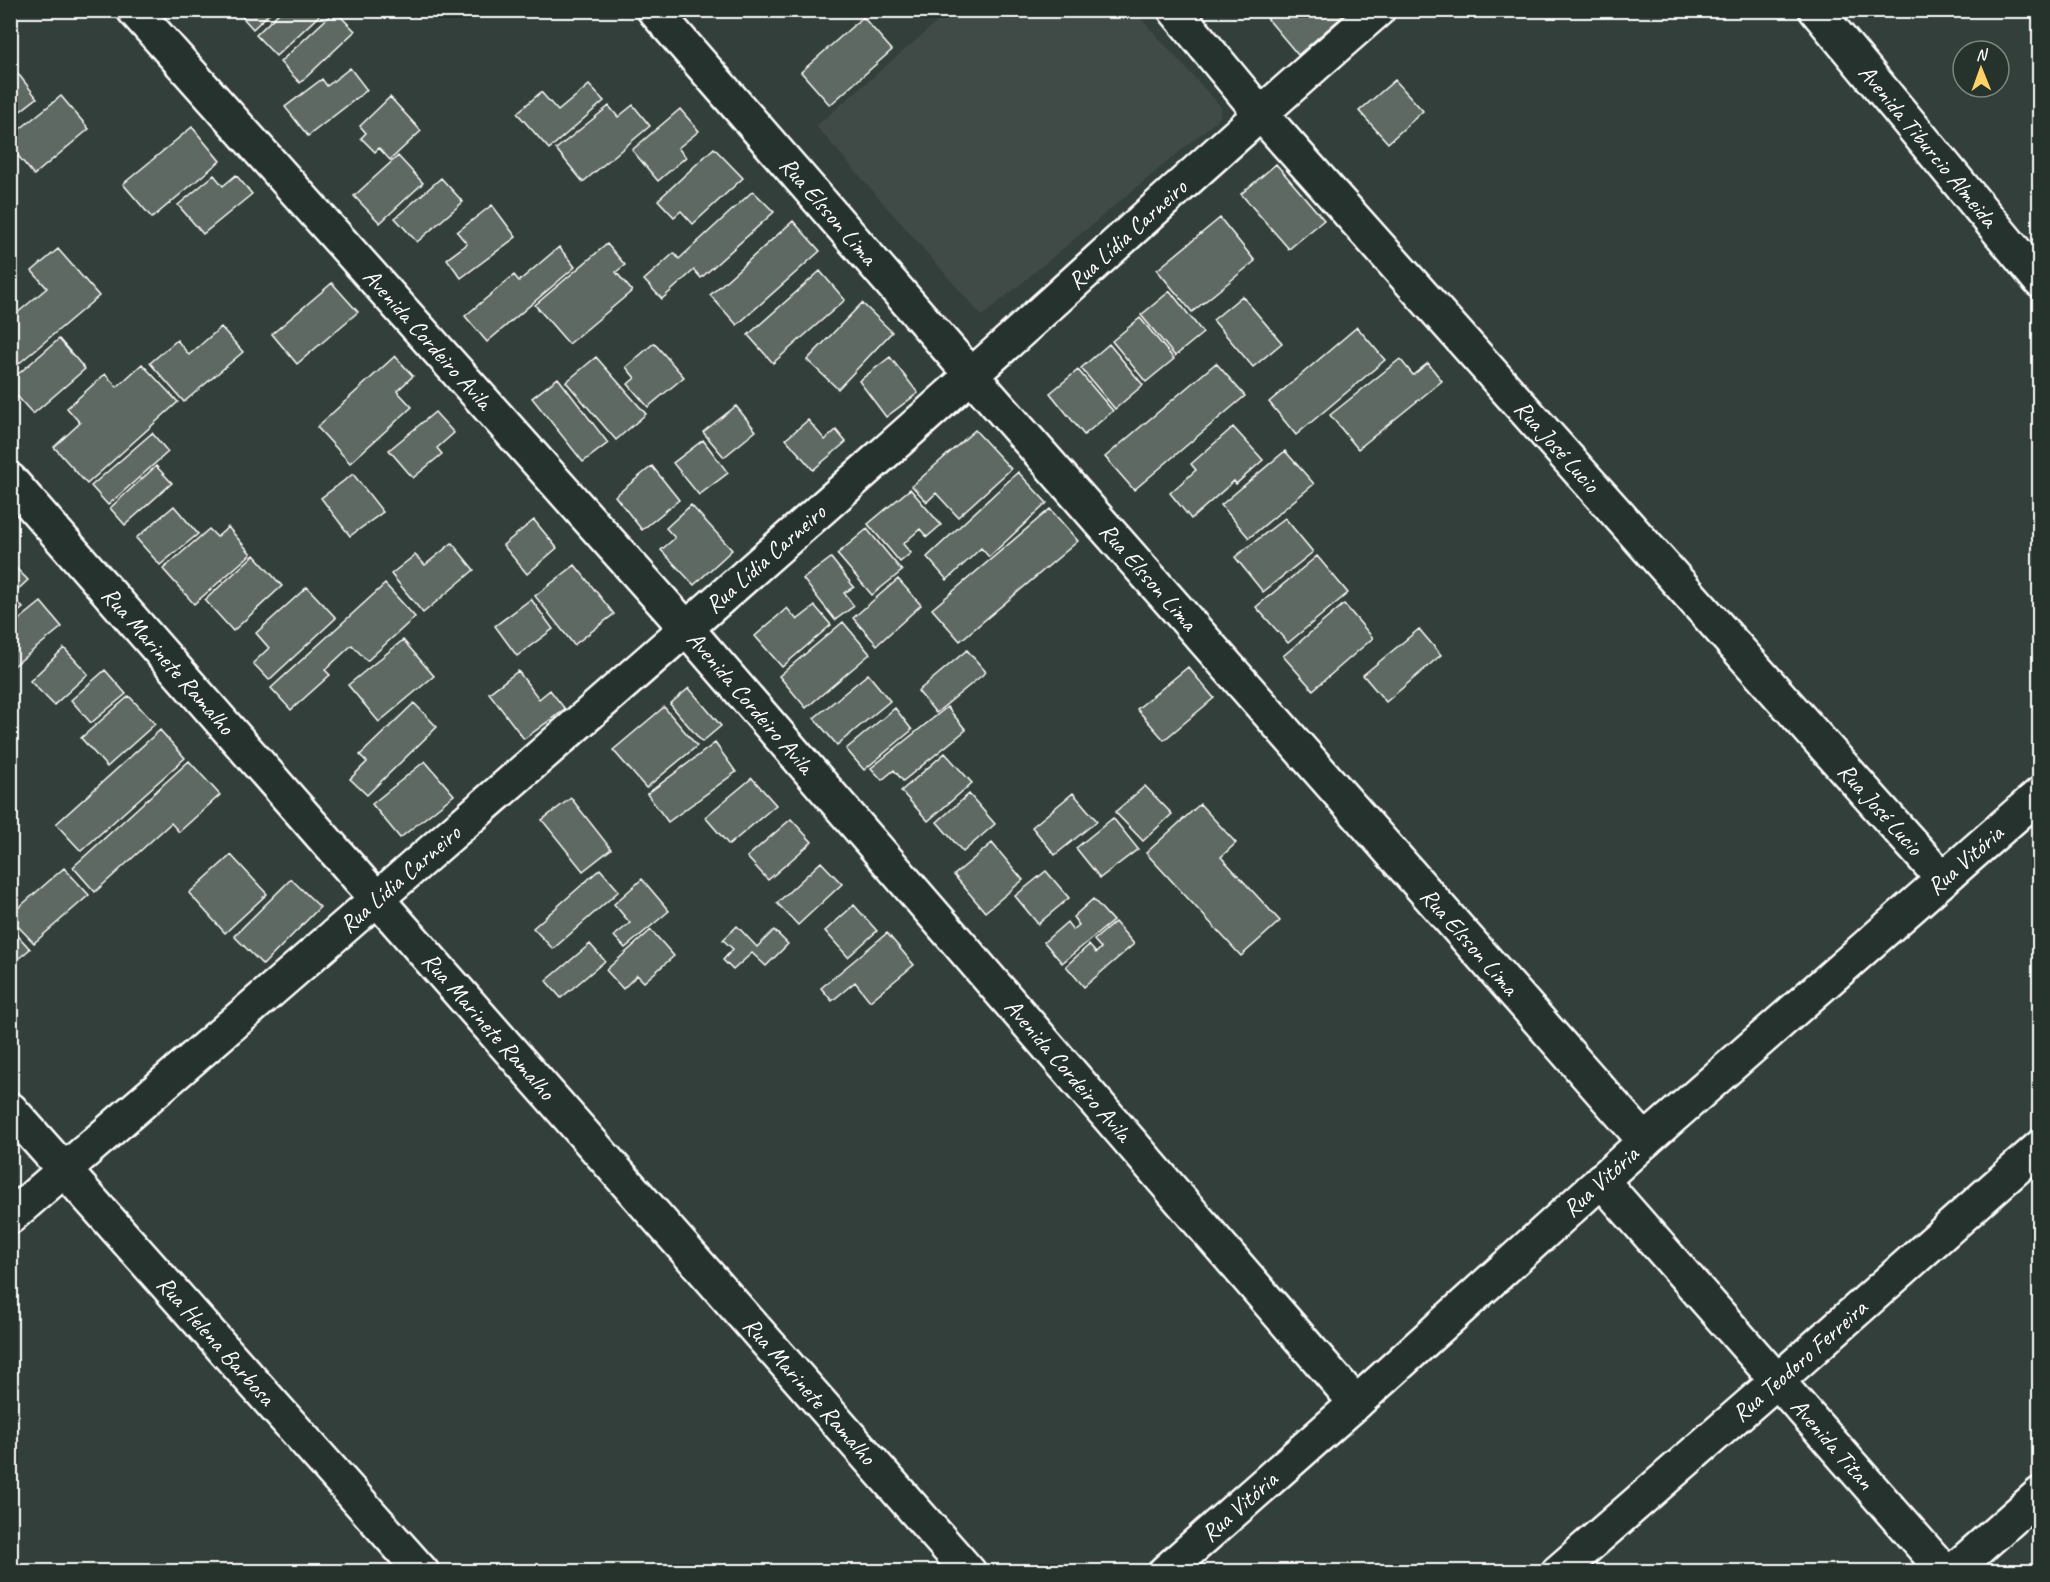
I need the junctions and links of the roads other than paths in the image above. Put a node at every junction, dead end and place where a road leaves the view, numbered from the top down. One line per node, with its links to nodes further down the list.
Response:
1 (134, 10): 10 (street, Avenida Cordeiro Avila)
2 (654, 10): 8 (street, Rua Elsson Lima)
3 (1174, 10): 6 (street, Rua José Lucio)
4 (1378, 10): 6 (street, Rua Lídia Carneiro)
5 (1816, 10): 7 (street, Avenida Tiburcio Almeida)
6 (1260, 113): 8 (street, Rua Lídia Carneiro); 12 (street, Rua José Lucio)
7 (2040, 280)
8 (972, 376): 10 (street, Rua Lídia Carneiro); 15 (street, Rua Elsson Lima)
9 (10, 480): 13 (street, Rua Marinete Ramalho)
10 (687, 629): 13 (street, Rua Lídia Carneiro); 21 (street, Avenida Cordeiro Avila)
11 (2040, 794): 12 (street, Rua Vitória)
12 (1943, 879): 15 (street, Rua Vitória)
13 (377, 899): 17 (street, Rua Lídia Carneiro); 24 (street, Rua Marinete Ramalho)
14 (10, 1109): 17 (street, Rua Helena Barbosa)
15 (1645, 1141): 18 (street, Rua Vitória)
16 (2040, 1147): 20 (street, Rua Teodoro Ferreira)
17 (64, 1171): 19 (street, Rua Lídia Carneiro); 23 (street, Rua Helena Barbosa)
18 (1601, 1180): 20 (street, Avenida Titan); 21 (street, Rua Vitória)
19 (10, 1217)
20 (1778, 1380): 26 (street, Rua Teodoro Ferreira); 27 (street, Avenida Titan)
21 (1356, 1402): 25 (street, Rua Vitória)
22 (2040, 1494): 28 (street)
23 (422, 1572)
24 (969, 1572)
25 (1165, 1572)
26 (1558, 1572)
27 (1945, 1572)
28 (1952, 1572)

